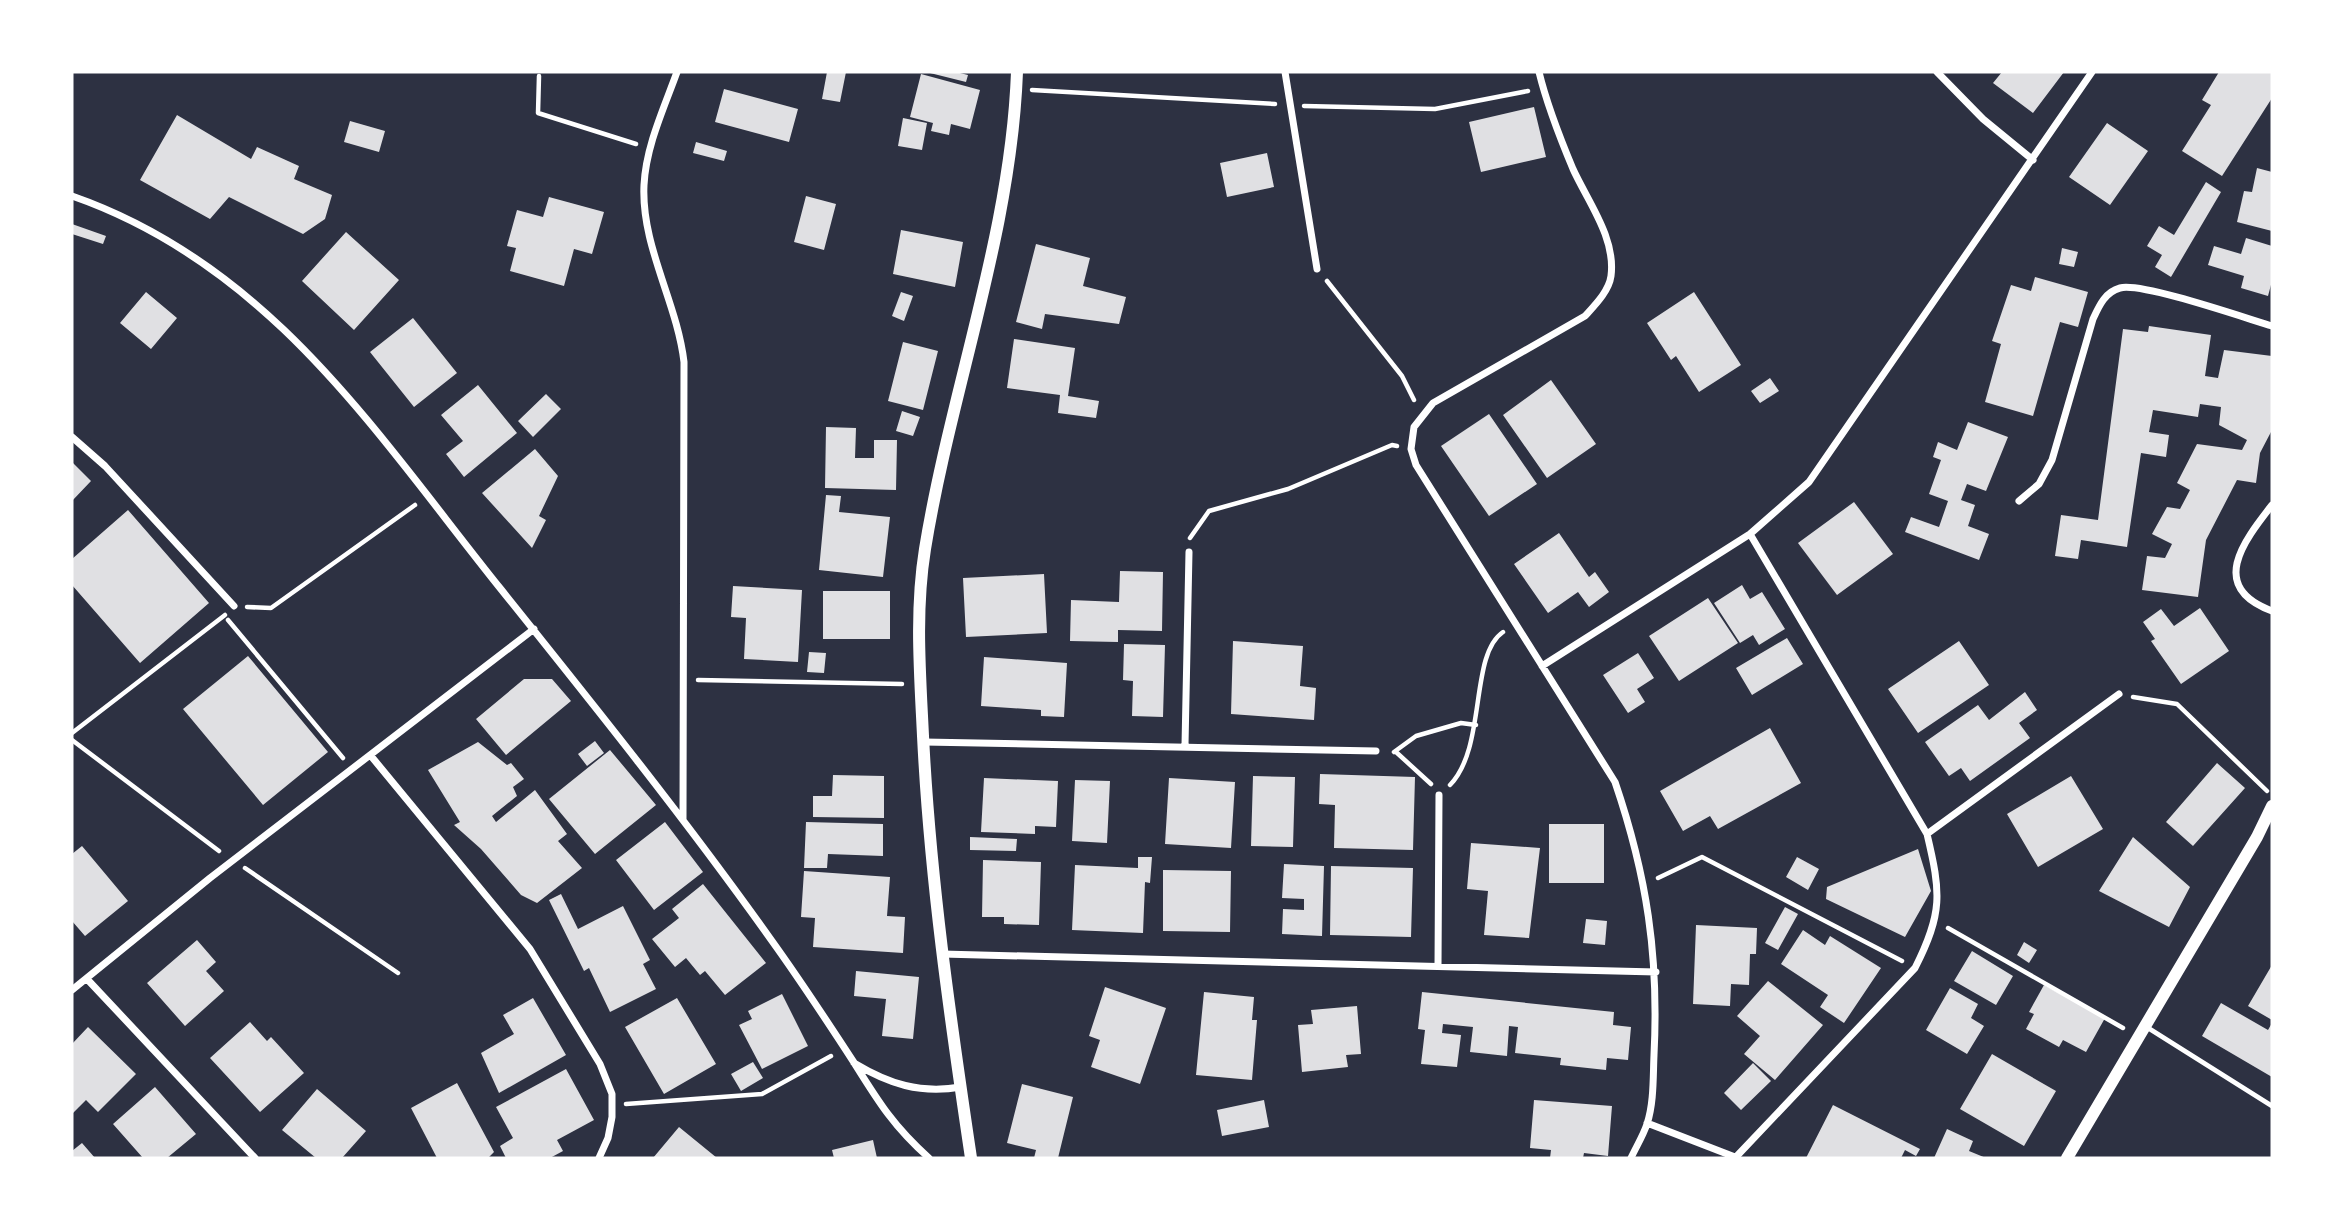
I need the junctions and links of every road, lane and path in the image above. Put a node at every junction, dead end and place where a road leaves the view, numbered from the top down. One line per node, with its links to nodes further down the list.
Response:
1 (677, 72): 8 (street)
2 (1017, 72): 28 (street)
3 (1285, 72): 11 (street)
4 (1539, 72): 15 (street)
5 (1937, 72): 9 (street)
6 (2092, 72): 9 (street)
7 (539, 76): 8 (path)
8 (650, 148): 27 (street)
9 (2033, 160): 19 (street)
10 (72, 196): 16 (street)
11 (1317, 270): 13 (path)
12 (2272, 326): 17 (street)
13 (1412, 396)
14 (72, 437): 21 (street)
15 (1411, 449): 20 (path); 24 (street)
16 (427, 496): 21 (path); 25 (street)
17 (2020, 500)
18 (2272, 505): 22 (street)
19 (1750, 534): 26 (street); 43 (street)
20 (1189, 552): 34 (street)
21 (233, 606): 23 (path)
22 (2272, 611)
23 (224, 615): 31 (path); 38 (path)
24 (1516, 624): 26 (street); 30 (path)
25 (534, 629): 37 (street); 42 (street)
26 (1542, 666): 46 (street)
27 (682, 679): 28 (path); 42 (street)
28 (921, 684): 33 (street)
29 (2119, 694): 40 (path); 43 (street)
30 (1476, 726): 36 (path); 39 (path)
31 (72, 733)
32 (72, 740): 44 (path)
33 (924, 741): 34 (street); 48 (street)
34 (1185, 745): 35 (street)
35 (1376, 751): 36 (path)
36 (1396, 752): 39 (path)
37 (370, 756): 38 (street); 59 (street)
38 (353, 770): 53 (street)
39 (1439, 795): 49 (street)
40 (2272, 797)
41 (2272, 806): 55 (street)
42 (683, 819): 56 (street)
43 (1927, 834): 47 (street)
44 (220, 852)
45 (243, 867): 52 (path)
46 (1645, 884): 50 (path); 51 (street)
47 (1935, 920): 50 (street); 55 (path)
48 (941, 954): 49 (street); 58 (street)
49 (1438, 966): 51 (street)
50 (1915, 968): 67 (street)
51 (1656, 972): 61 (street)
52 (398, 973)
53 (87, 979): 54 (street); 62 (street)
54 (72, 990)
55 (2142, 1031): 60 (lane); 68 (street)
56 (845, 1049): 57 (street); 59 (path)
57 (854, 1062): 58 (street); 64 (street)
58 (961, 1087): 65 (street)
59 (612, 1105): 63 (street)
60 (2272, 1106)
61 (1647, 1123): 66 (street); 67 (street)
62 (255, 1158)
63 (599, 1158)
64 (929, 1158)
65 (971, 1158)
66 (1631, 1158)
67 (1735, 1158)
68 (2067, 1158)

